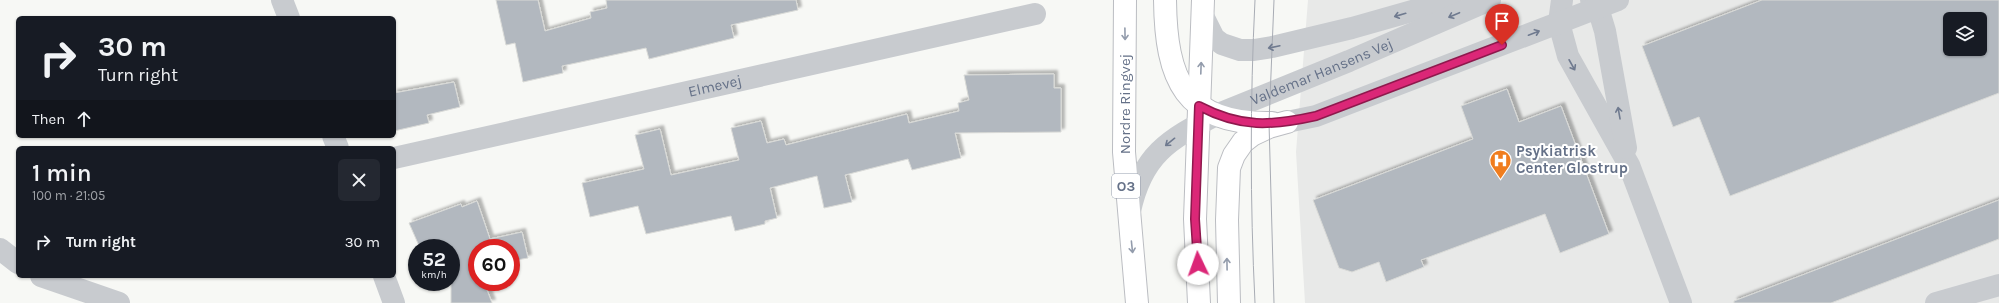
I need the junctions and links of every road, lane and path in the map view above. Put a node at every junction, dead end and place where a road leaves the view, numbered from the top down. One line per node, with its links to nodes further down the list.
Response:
1 (282, 0): 11 (street)
2 (1125, 0): 17 (main road, Nordre Ringvej / O3, one-way to 17)
3 (1165, 0): 13 (main road)
4 (1451, 0): 9 (street, Valdemar Hansens Vej, one-way to 9)
5 (1490, 0): 13 (street, Valdemar Hansens Vej, one-way to 13)
6 (1562, 0): 12 (street)
7 (1618, 0): 8 (street)
8 (1594, 4): 12 (street); 16 (street, one-way to 8)
9 (1203, 8): 13 (main road, one-way to 9)
10 (1035, 14): 15 (street, Elmevej)
11 (288, 16)
12 (1559, 23): 14 (street, one-way to 12); 16 (street, one-way to 16)
13 (1204, 115): 14 (main road); 17 (street, Valdemar Hansens Vej, one-way to 17); 27 (main road)
14 (1287, 122): 28 (main road, one-way to 14)
15 (396, 158)
16 (1628, 165): 29 (street)
17 (1128, 216): 26 (main road, Nordre Ringvej / O3, one-way to 26)
18 (0, 249): 19 (street)
19 (16, 261)
20 (47, 278): 24 (street)
21 (385, 278): 25 (street)
22 (1999, 285): 30 (street)
23 (1999, 293): 31 (street)
24 (119, 303)
25 (394, 303)
26 (1137, 303)
27 (1199, 303)
28 (1229, 303)
29 (1681, 303)
30 (1936, 303)
31 (1980, 303)

